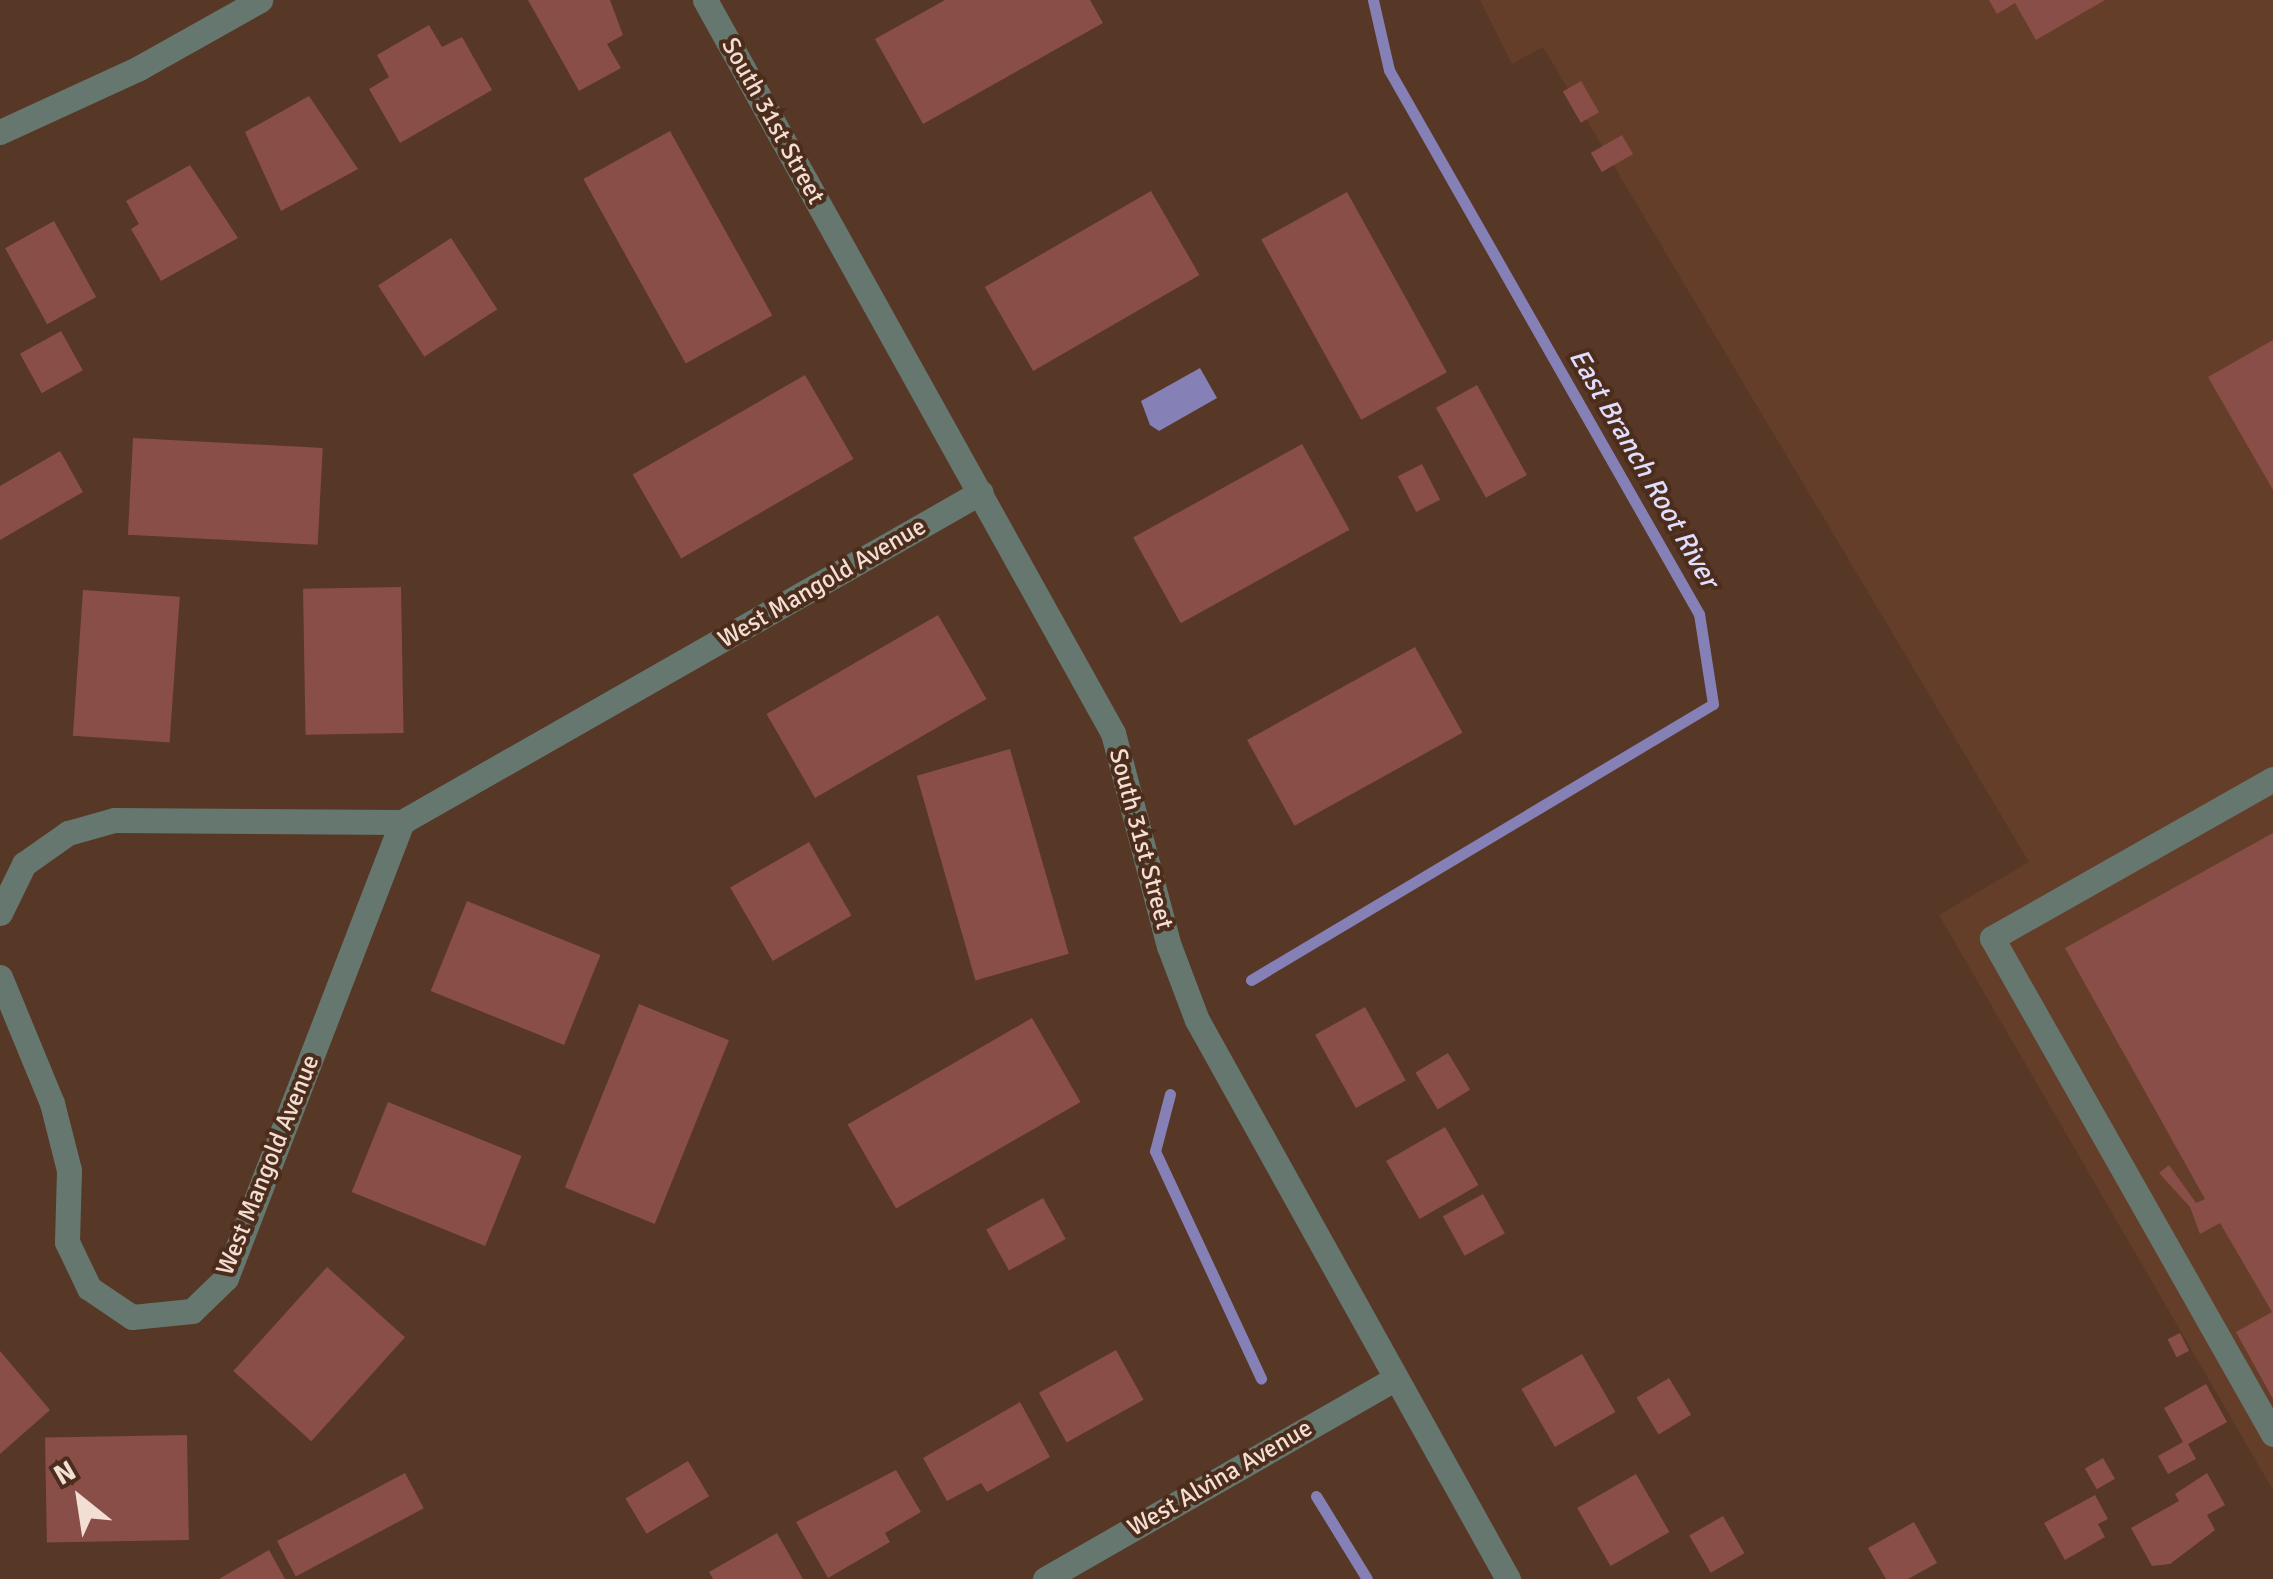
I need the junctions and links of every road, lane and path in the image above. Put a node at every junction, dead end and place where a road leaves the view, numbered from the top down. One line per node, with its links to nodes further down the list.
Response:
1 (260, 0): 3 (street)
2 (705, 0): 4 (street, South 31st Street)
3 (0, 132)
4 (981, 492): 6 (street, West Mangold Avenue); 9 (street, South 31st Street)
5 (2273, 778): 10 (street)
6 (402, 822): 7 (street); 8 (street, West Mangold Avenue)
7 (0, 914)
8 (0, 977)
9 (1396, 1378): 11 (street, West Alvina Avenue); 12 (street, South 31st Street)
10 (2273, 1434)
11 (1045, 1579)
12 (1508, 1579)

